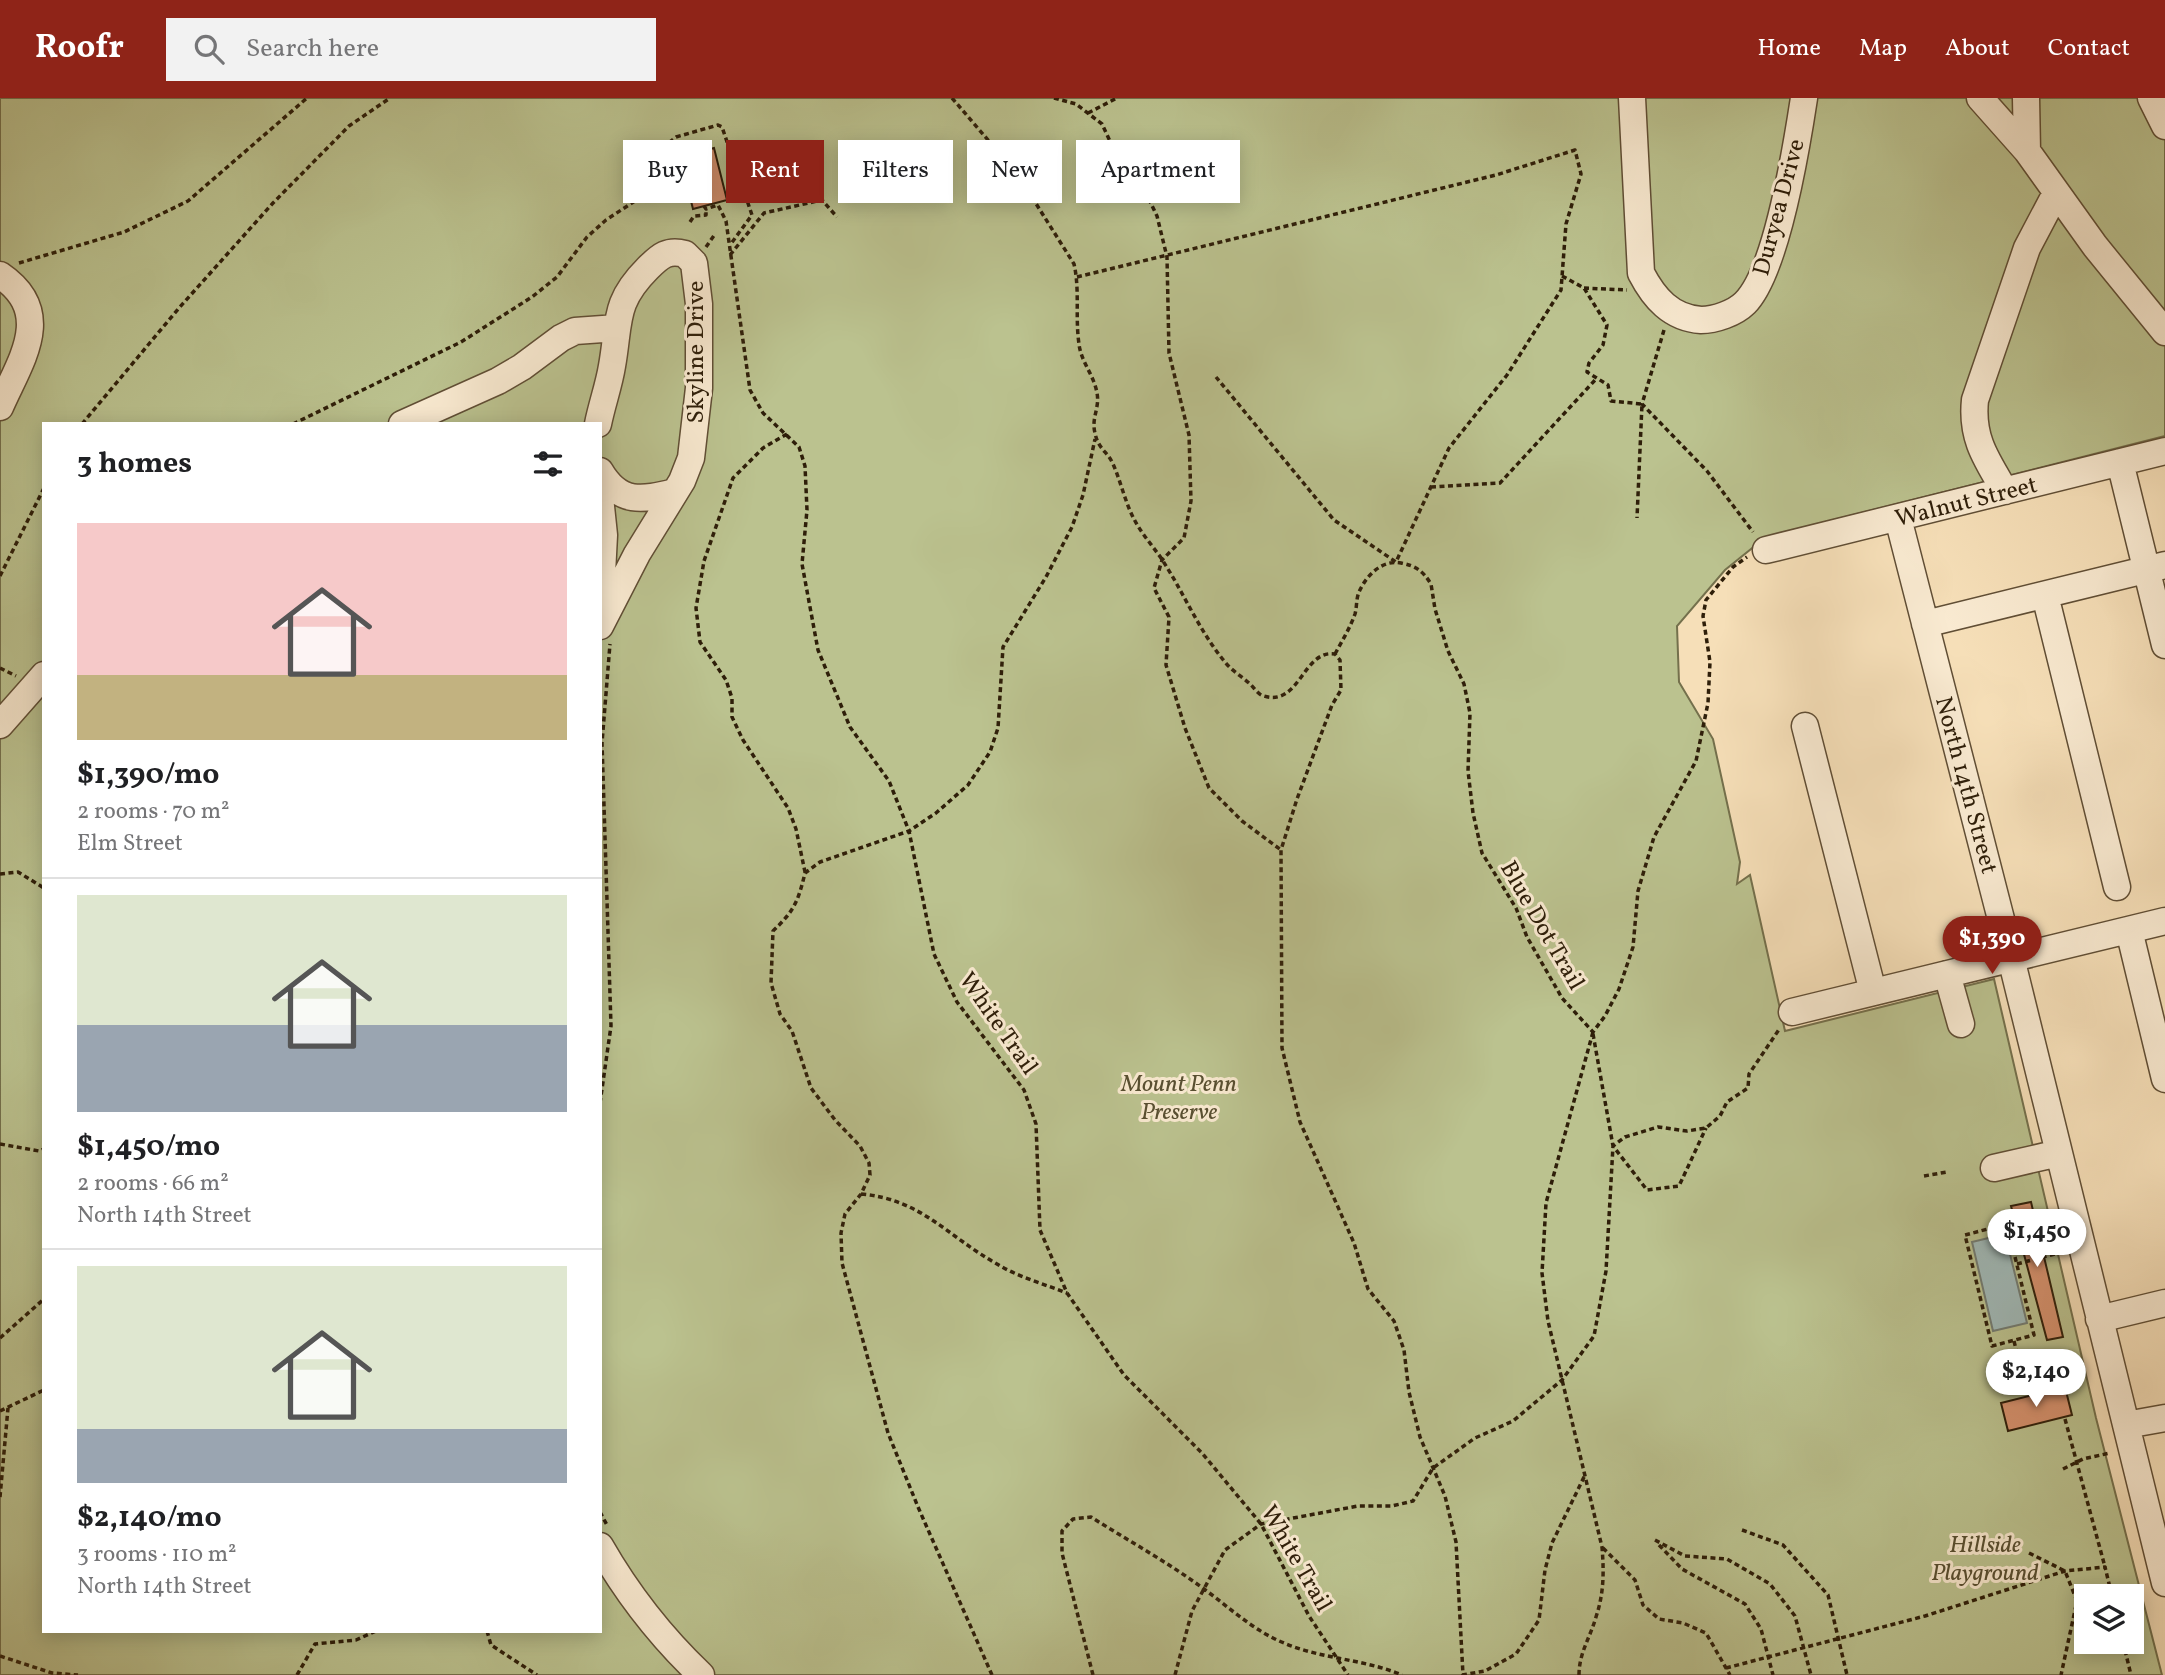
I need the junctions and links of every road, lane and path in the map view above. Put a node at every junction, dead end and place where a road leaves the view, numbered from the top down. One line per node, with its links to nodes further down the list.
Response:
1 (306, 98): 22 (path)
2 (390, 98): 33 (path)
3 (952, 98): 24 (path)
4 (1054, 98): 11 (path)
5 (1117, 98): 11 (path)
6 (1632, 98): 26 (street)
7 (1804, 98): 26 (street, Duryea Drive)
8 (1980, 98): 14 (street)
9 (2026, 98): 14 (street)
10 (2151, 98): 12 (street)
11 (1088, 114): 21 (path)
12 (2165, 126)
13 (671, 140): 19 (path)
14 (2027, 151): 15 (street)
15 (2056, 193): 28 (street); 43 (street)
16 (632, 203): 34 (path)
17 (837, 217): 20 (path)
18 (690, 222): 19 (path, White Trail)
19 (729, 246): 20 (path, White Trail)
20 (730, 255): 37 (path, White Trail)
21 (1167, 257): 23 (path); 24 (path); 50 (path)
22 (8, 269): 32 (street)
23 (1562, 276): 25 (path); 42 (path)
24 (1077, 278): 38 (path)
25 (1584, 288): 26 (path); 30 (path)
26 (1659, 300): 31 (path)
27 (617, 328): 35 (street); 36 (street, Skyline Drive); 45 (street, Skyline Drive)
28 (2165, 332)
29 (1216, 377): 51 (path, Blue Dot Trail)
30 (1596, 379): 31 (path); 42 (path)
31 (1642, 404): 47 (path); 49 (path)
32 (0, 407)
33 (84, 422)
34 (297, 422)
35 (406, 422)
36 (598, 422)
37 (788, 433): 65 (path, White Trail); 67 (path)
38 (1095, 436): 50 (path); 65 (path)
39 (2165, 451): 40 (street, Walnut Street)
40 (2120, 463): 43 (street, Walnut Street); 52 (street)
41 (602, 474): 45 (street)
42 (1431, 487): 51 (path)
43 (2005, 491): 48 (street, Walnut Street)
44 (42, 492): 54 (path)
45 (675, 492): 57 (street, Skyline Drive)
46 (602, 516): 53 (street)
47 (1637, 518)
48 (1898, 518): 49 (street, Walnut Street); 56 (street, North 14th Street)
49 (1766, 550): 78 (path, Blue Dot Trail)
50 (1162, 560): 59 (path); 66 (path)
51 (1396, 562): 59 (path); 78 (path, Blue Dot Trail)
52 (2156, 567): 55 (street); 58 (street)
53 (602, 574)
54 (0, 576)
55 (2045, 595): 56 (street); 70 (street)
56 (1925, 624): 73 (street, North 14th Street)
57 (606, 633): 64 (path)
58 (2165, 645)
59 (1335, 654): 66 (path)
60 (42, 678): 61 (street)
61 (0, 725)
62 (1805, 726): 75 (street)
63 (602, 755): 80 (path)
64 (602, 755)
65 (909, 831): 67 (path); 92 (path, White Trail)
66 (1281, 850): 107 (path)
67 (805, 873): 89 (path)
68 (0, 874): 69 (path)
69 (42, 887)
70 (2118, 887)
71 (2165, 921): 72 (street)
72 (2129, 930): 73 (street); 79 (street)
73 (2011, 958): 74 (street); 85 (street, North 14th Street)
74 (1947, 974): 75 (street); 77 (street)
75 (1873, 992): 76 (street)
76 (1792, 1012): 81 (path)
77 (1961, 1024)
78 (1593, 1032): 83 (path); 99 (path)
79 (2165, 1079)
80 (602, 1089)
81 (1706, 1128): 83 (path); 83 (path)
82 (0, 1144): 84 (path)
83 (1613, 1146): 99 (path)
84 (42, 1150)
85 (2059, 1153): 86 (street); 95 (street, North 14th Street)
86 (1994, 1168)
87 (1947, 1172): 88 (path)
88 (1924, 1176)
89 (861, 1194): 92 (path); 134 (path)
90 (2063, 1251): 91 (path)
91 (2017, 1264): 97 (path); 97 (path)
92 (1067, 1293): 111 (path, White Trail)
93 (42, 1301): 96 (path)
94 (2165, 1303): 95 (street)
95 (2099, 1319): 105 (street, North 14th Street)
96 (0, 1338)
97 (2014, 1340): 98 (path)
98 (2023, 1378)
99 (1562, 1380): 107 (path); 109 (path)
100 (42, 1391): 101 (path)
101 (8, 1408): 102 (path); 110 (path)
102 (0, 1411)
103 (2165, 1418): 105 (street)
104 (2064, 1419): 116 (path)
105 (2126, 1425): 118 (street, North 14th Street)
106 (2104, 1454): 108 (path)
107 (1433, 1468): 111 (path); 139 (path)
108 (2063, 1469)
109 (1585, 1475): 113 (path); 139 (path)
110 (0, 1497)
111 (1261, 1524): 120 (path); 127 (path, White Trail)
112 (1742, 1530): 123 (path)
113 (1602, 1546): 129 (path); 140 (path)
114 (602, 1549): 133 (street)
115 (2029, 1553): 117 (path)
116 (2105, 1567): 117 (path); 119 (path)
117 (2065, 1572): 123 (path); 145 (path)
118 (2165, 1583)
119 (2109, 1584)
120 (1204, 1588): 127 (path); 135 (path); 136 (path)
121 (371, 1633): 131 (path)
122 (488, 1633): 132 (path)
123 (1839, 1638): 124 (path); 144 (path)
124 (1804, 1647): 128 (path); 128 (path); 143 (path)
125 (2126, 1654): 146 (path)
126 (0, 1656): 130 (path)
127 (1335, 1656): 137 (path, White Trail); 138 (path)
128 (1768, 1657): 129 (path); 142 (path)
129 (1726, 1668): 141 (path)
130 (78, 1675)
131 (297, 1675)
132 (537, 1675)
133 (701, 1675)
134 (992, 1675)
135 (1093, 1675)
136 (1175, 1675)
137 (1348, 1675)
138 (1402, 1675)
139 (1463, 1675)
140 (1579, 1675)
141 (1730, 1675)
142 (1773, 1675)
143 (1811, 1675)
144 (1847, 1675)
145 (2061, 1675)
146 (2131, 1675)

